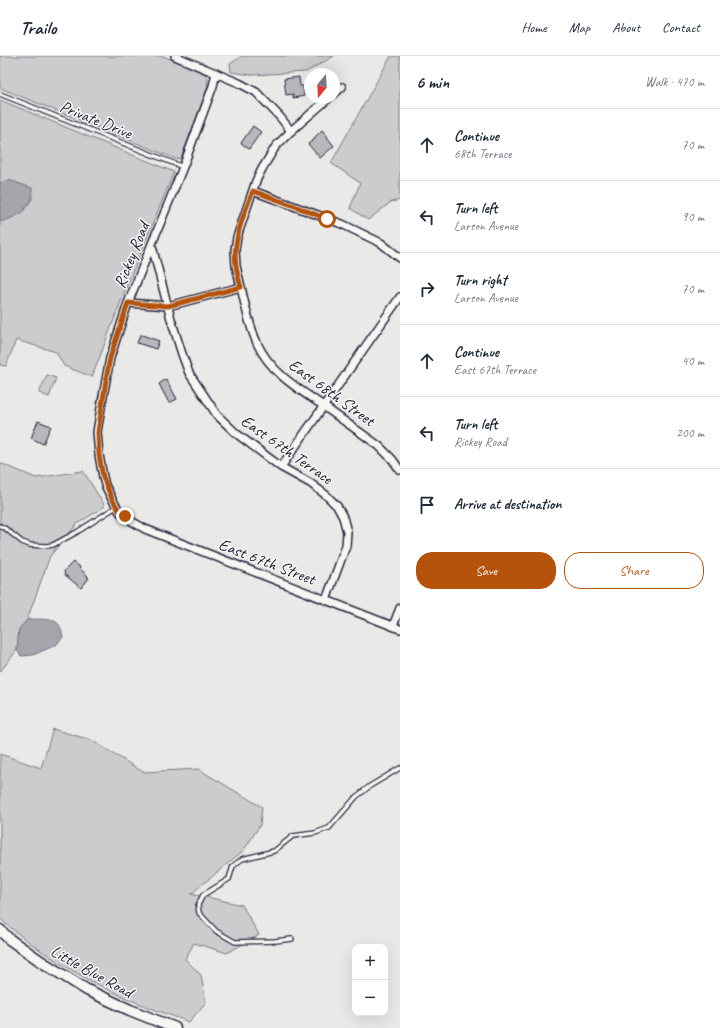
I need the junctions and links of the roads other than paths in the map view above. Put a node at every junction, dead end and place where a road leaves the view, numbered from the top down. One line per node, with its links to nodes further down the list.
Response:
1 (175, 56): 2 (street)
2 (216, 73): 5 (street); 6 (street, Rickey Road)
3 (0, 94): 6 (lane, Private Drive)
4 (322, 104): 5 (street, East 68th Street)
5 (291, 131): 7 (street, East 68th Street)
6 (183, 167): 8 (street, Rickey Road)
7 (253, 191): 9 (street); 10 (street, East 68th Street)
8 (152, 246): 12 (street, Rickey Road); 13 (street, East 67th Terrace)
9 (400, 258)
10 (241, 287): 13 (street); 14 (street, East 68th Street)
11 (400, 297): 14 (street)
12 (128, 303): 13 (street); 17 (street, Rickey Road)
13 (168, 306): 15 (street, East 67th Terrace)
14 (324, 406): 15 (street); 16 (street, East 68th Street)
15 (281, 467): 20 (street, East 67th Terrace)
16 (400, 470)
17 (116, 507): 18 (street, Rickey Road); 19 (lane)
18 (125, 516): 20 (street, East 67th Street)
19 (0, 526)
20 (326, 600): 22 (street, East 67th Street)
21 (400, 608): 22 (street)
22 (397, 628)
23 (400, 768): 25 (lane)
24 (0, 930): 26 (street, Little Blue Road)
25 (292, 939)
26 (175, 1028)

